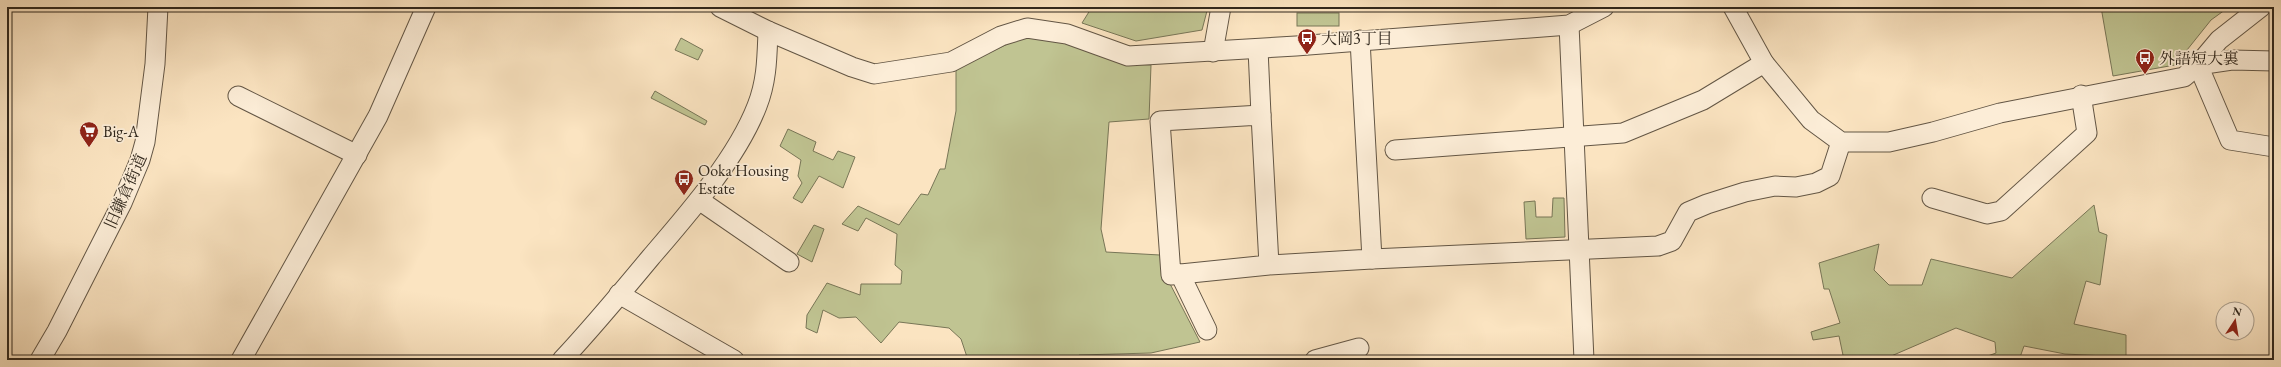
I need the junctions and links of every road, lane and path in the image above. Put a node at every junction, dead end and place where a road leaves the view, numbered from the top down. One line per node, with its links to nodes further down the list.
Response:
1 (158, 7): 34 (street, 旧鎌倉街道)
2 (426, 7): 23 (street)
3 (1221, 7): 12 (street)
4 (1604, 7): 8 (street)
5 (1733, 7): 14 (street)
6 (2261, 7): 15 (street)
7 (724, 8): 9 (street)
8 (1569, 25): 10 (street); 19 (street)
9 (768, 31): 12 (street); 25 (street)
10 (1360, 40): 11 (street); 27 (street)
11 (1258, 49): 12 (street); 18 (street)
12 (1213, 52)
13 (2274, 61): 15 (street)
14 (1764, 63): 19 (street); 20 (street)
15 (2198, 65): 16 (street); 21 (street)
16 (2081, 95): 20 (street); 24 (street)
17 (238, 96): 23 (street)
18 (1261, 115): 29 (street); 30 (street)
19 (1575, 138): 22 (street); 26 (street)
20 (1841, 142): 26 (street)
21 (2274, 147)
22 (1395, 150)
23 (356, 155): 35 (street)
24 (1932, 198)
25 (699, 200): 28 (street); 31 (street)
26 (1578, 249): 27 (street); 39 (street)
27 (1372, 260): 29 (street)
28 (789, 262)
29 (1269, 265): 30 (street)
30 (1180, 274): 32 (street)
31 (619, 294): 36 (street); 37 (street)
32 (1207, 330)
33 (1359, 348): 38 (street)
34 (40, 360)
35 (241, 360)
36 (562, 360)
37 (734, 360)
38 (1315, 360)
39 (1584, 360)

